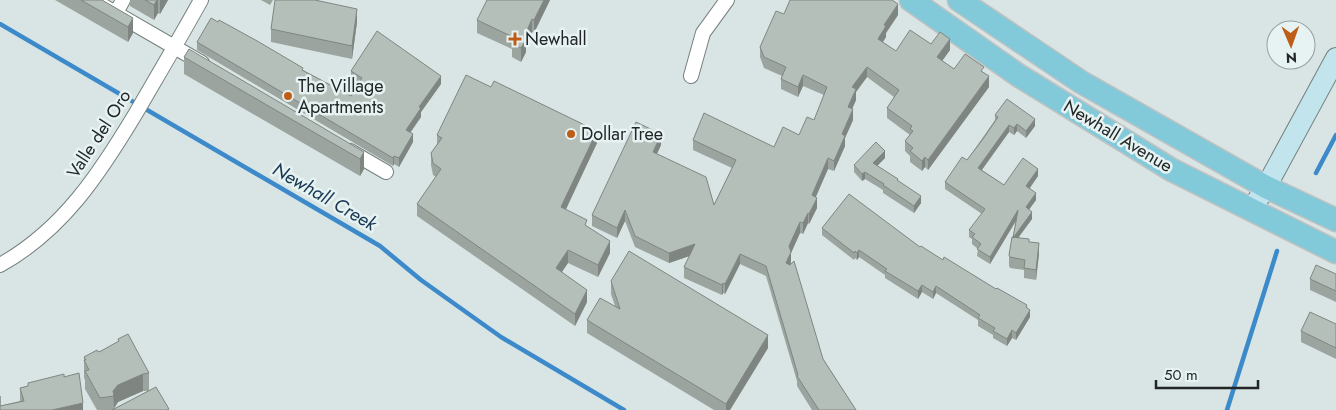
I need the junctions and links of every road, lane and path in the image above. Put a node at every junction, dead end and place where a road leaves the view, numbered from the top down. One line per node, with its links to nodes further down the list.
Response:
1 (93, 0): 7 (street)
2 (123, 0): 7 (street)
3 (201, 0): 8 (street, Valle del Oro)
4 (727, 0): 11 (street)
5 (911, 0): 15 (main road, Newhall Avenue)
6 (960, 0): 14 (main road, Newhall Avenue)
7 (116, 13): 8 (street)
8 (174, 46): 10 (street); 18 (street, Valle del Oro)
9 (1336, 58): 14 (street)
10 (217, 72)
11 (691, 76)
12 (335, 142): 13 (street)
13 (386, 172)
14 (1266, 187): 15 (street); 16 (main road, Newhall Avenue)
15 (1251, 210): 17 (main road, Newhall Avenue)
16 (1336, 220)
17 (1336, 252)
18 (0, 265)

